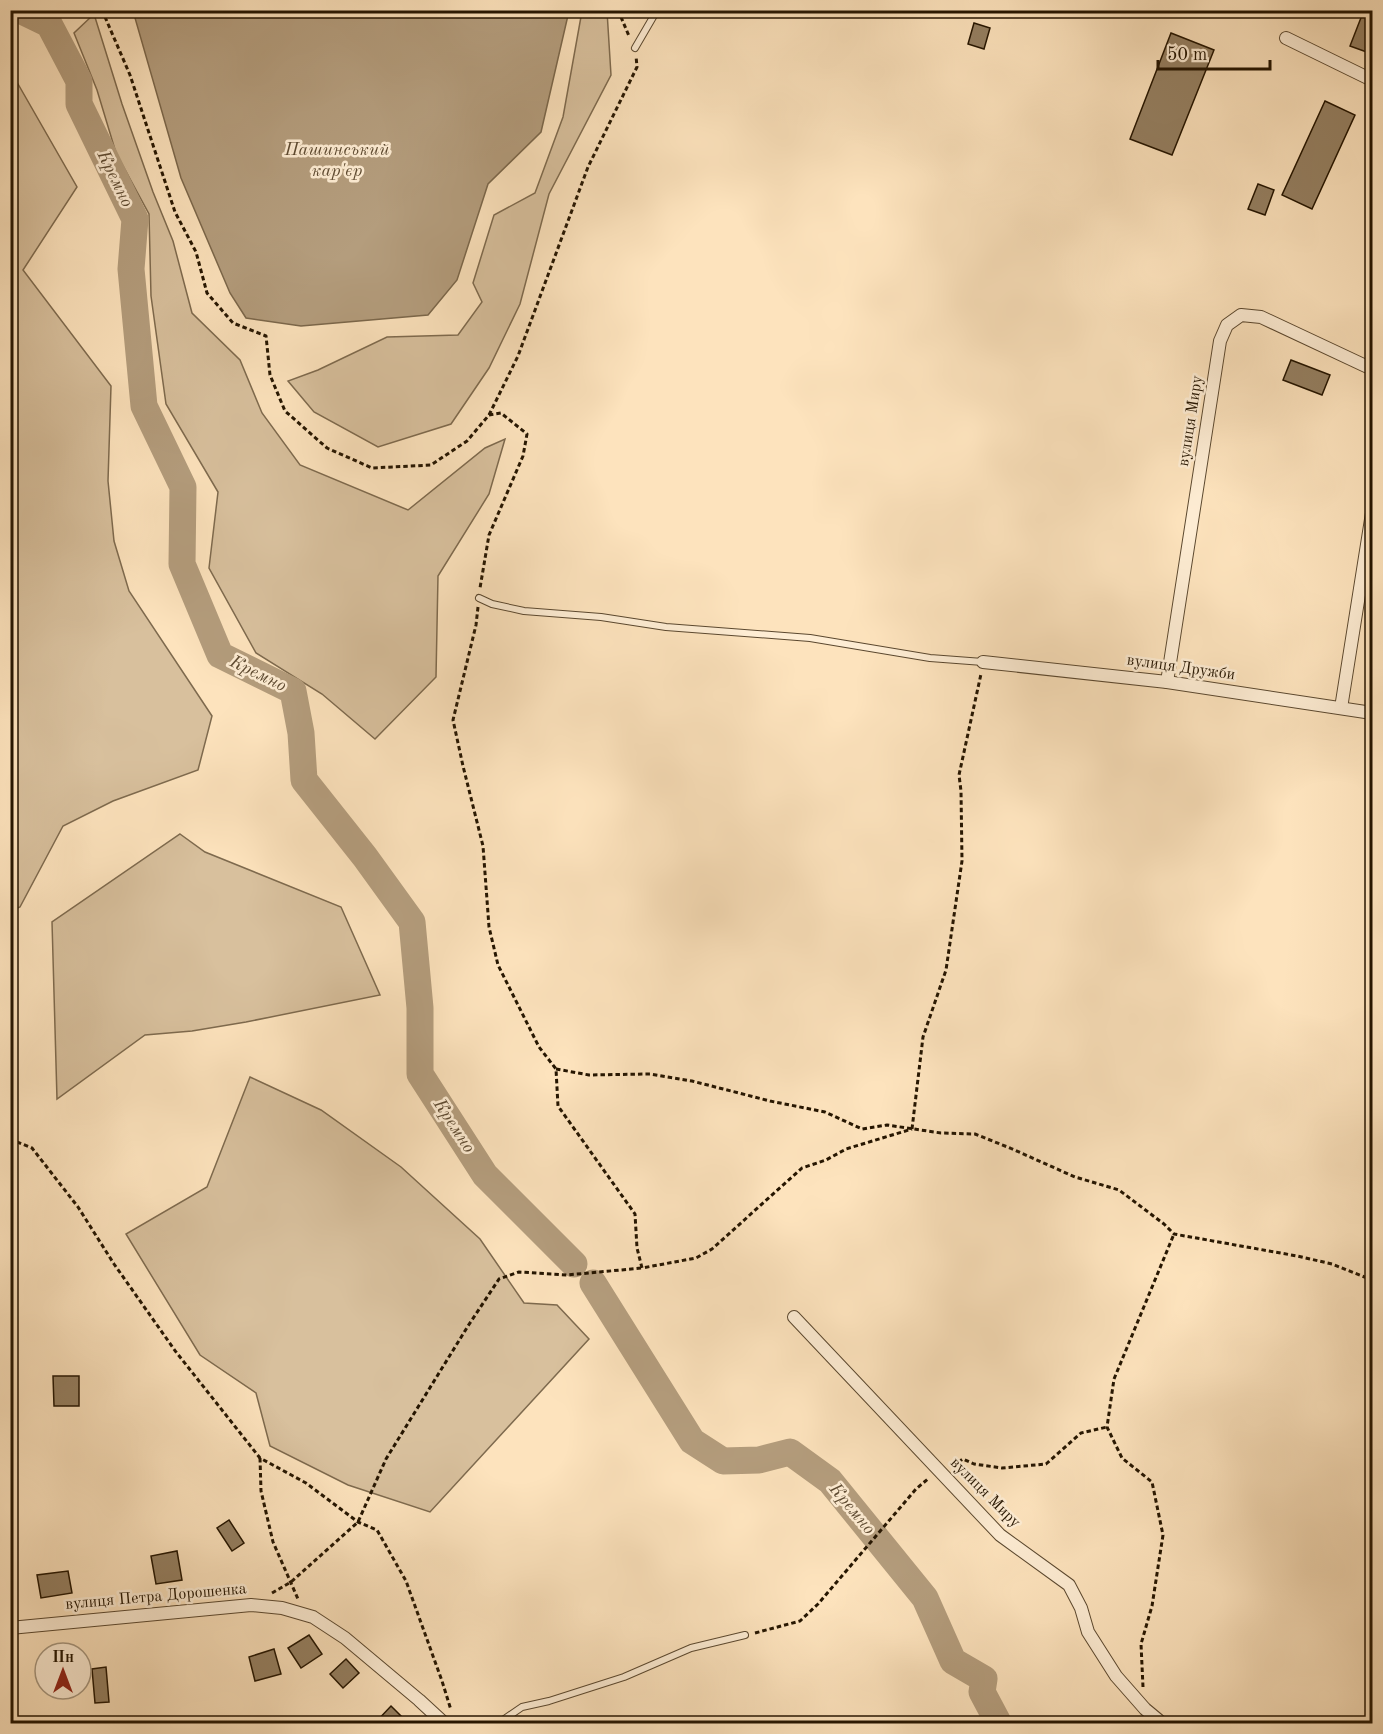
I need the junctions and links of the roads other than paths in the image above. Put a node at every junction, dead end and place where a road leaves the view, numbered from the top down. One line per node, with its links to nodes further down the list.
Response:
1 (665, 10): 3 (lane)
2 (1286, 38): 4 (street)
3 (635, 48)
4 (1372, 80)
5 (1372, 369): 9 (street, вулиця Миру)
6 (1372, 513): 10 (street)
7 (479, 598): 8 (lane)
8 (983, 662): 9 (street, вулиця Дружби)
9 (1167, 682): 10 (street, вулиця Дружби)
10 (1341, 708): 11 (street, вулиця Дружби)
11 (1372, 714)
12 (794, 1317): 17 (street, вулиця Миру)
13 (10, 1628): 15 (street, вулиця Петра Дорошенка)
14 (745, 1635): 16 (lane)
15 (448, 1718)
16 (500, 1724)
17 (1163, 1724)

